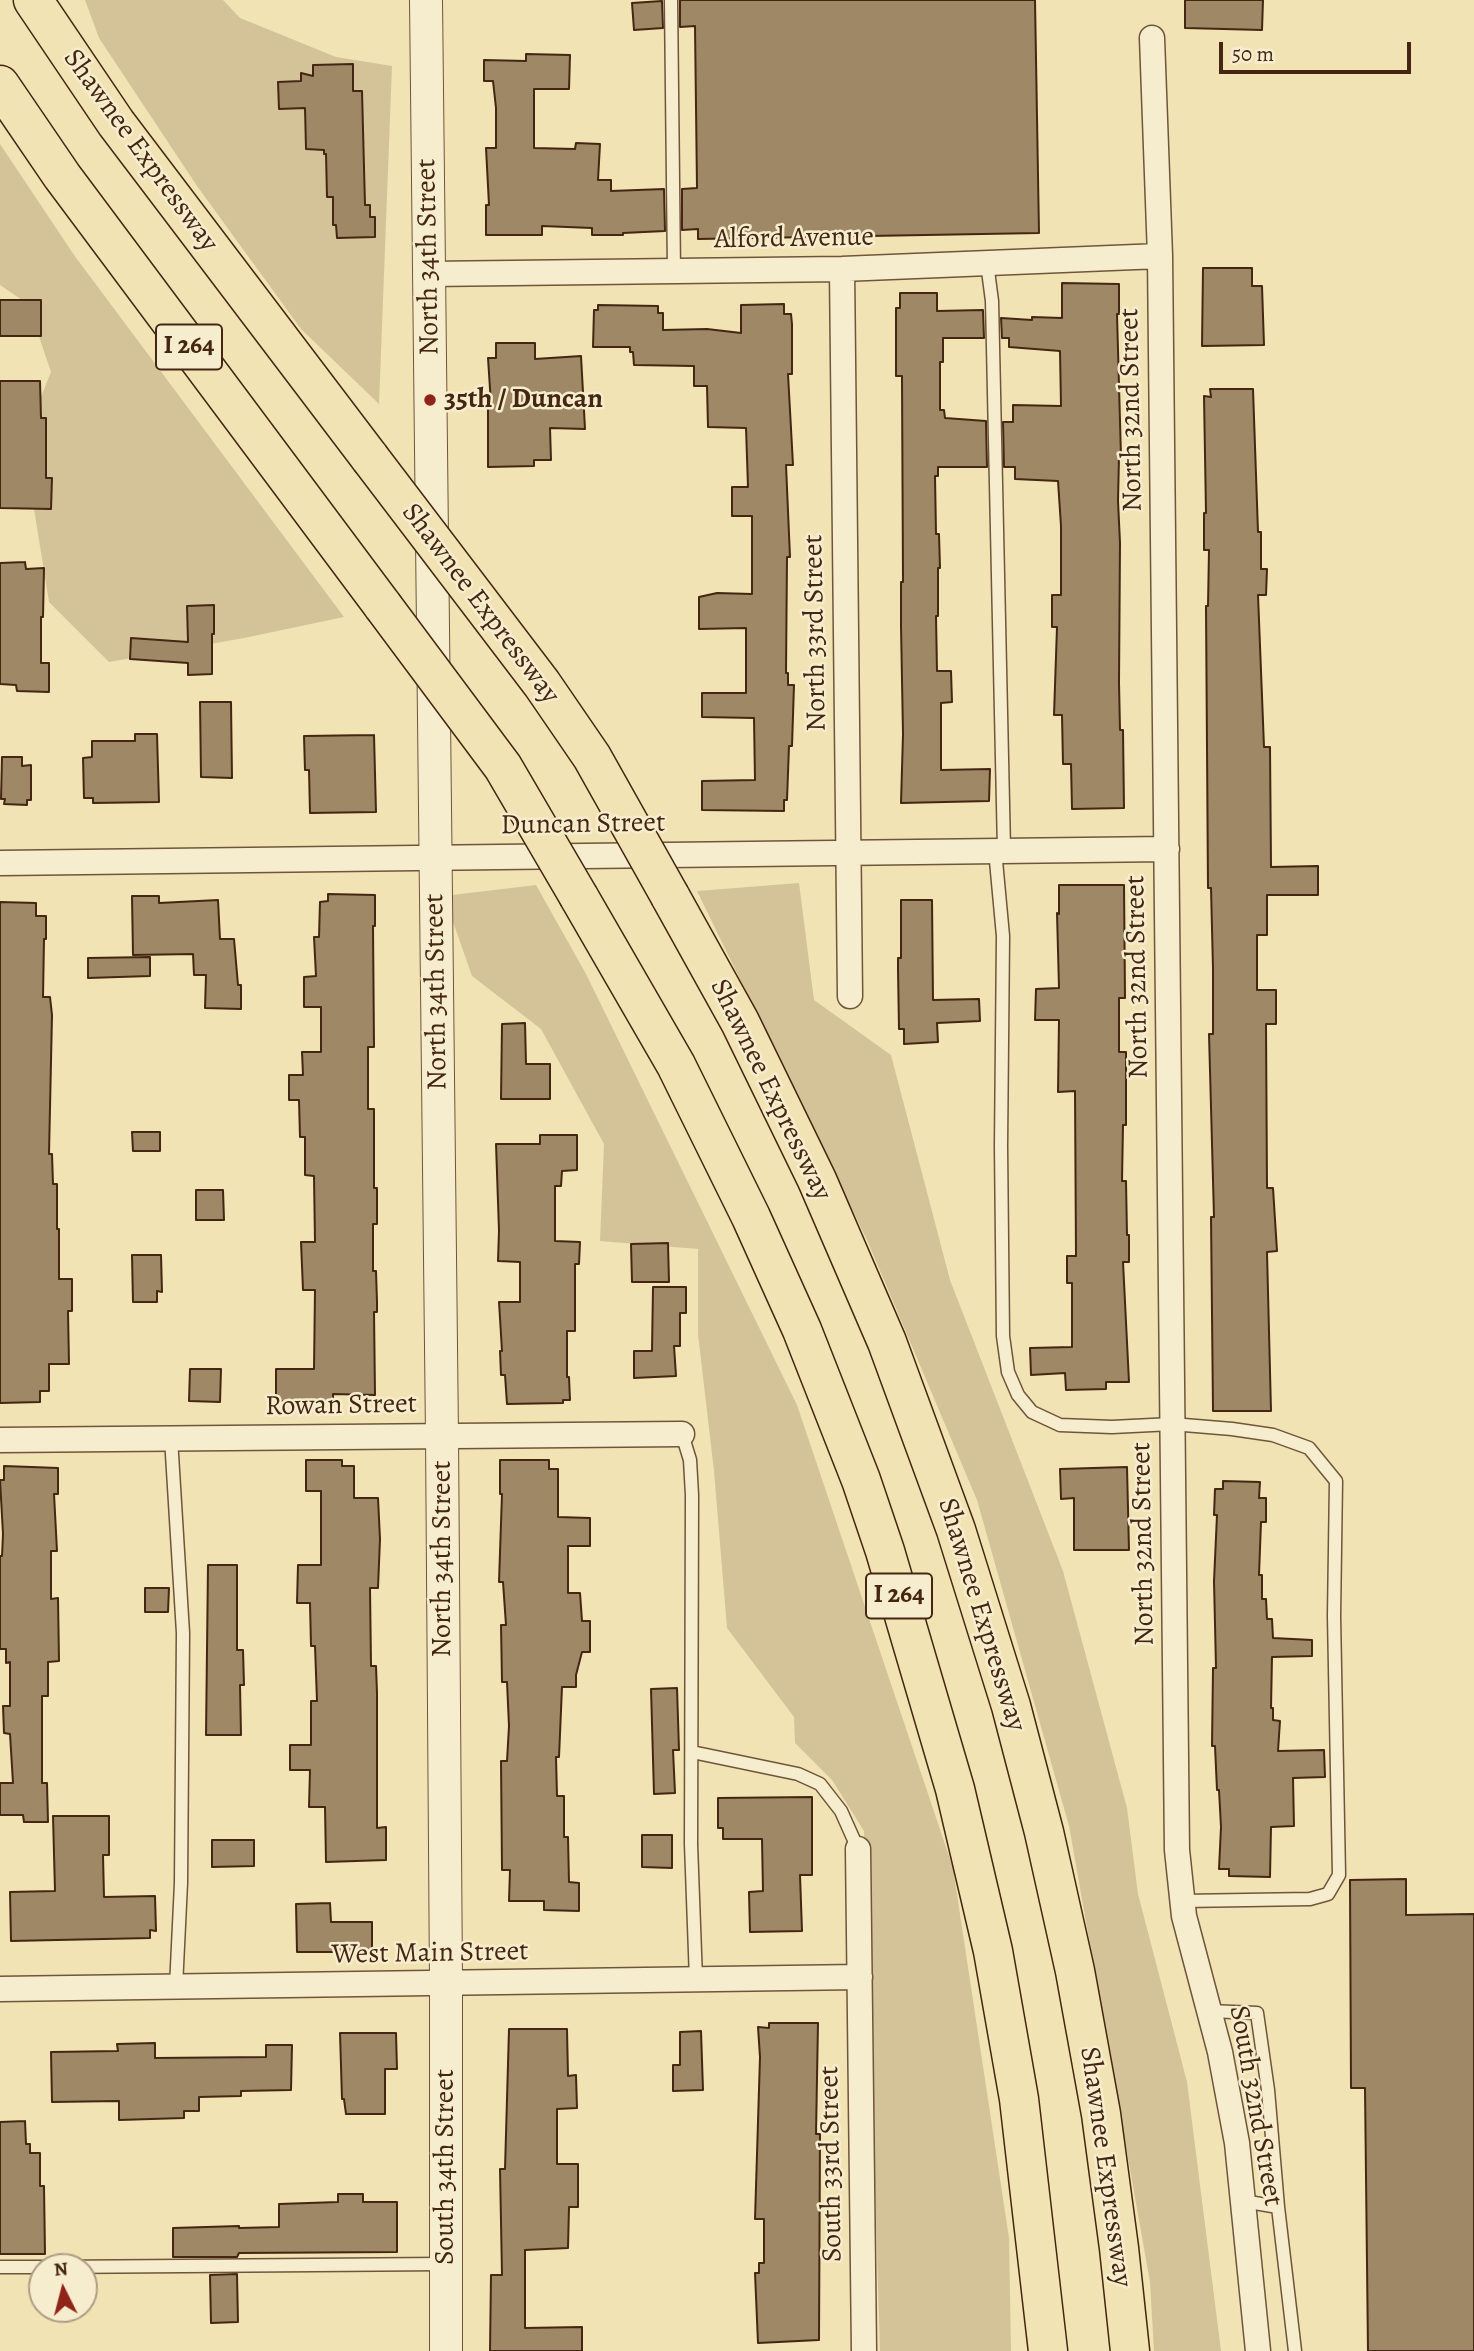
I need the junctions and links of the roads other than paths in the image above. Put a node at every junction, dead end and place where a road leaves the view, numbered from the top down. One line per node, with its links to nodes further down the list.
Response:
1 (33, 0): 40 (highway, Shawnee Expressway / I 264, bridge)
2 (426, 0): 10 (street, North 34th Street)
3 (671, 0): 9 (lane)
4 (1152, 38): 6 (street, North 32nd Street)
5 (0, 85): 39 (highway, I 264, bridge)
6 (1160, 256): 7 (street, Alford Avenue); 11 (street, North 32nd Street)
7 (986, 263): 8 (street, Alford Avenue); 12 (lane)
8 (842, 269): 9 (street, Alford Avenue); 13 (street, North 33rd Street)
9 (674, 271): 10 (street, Alford Avenue)
10 (429, 274): 14 (street, North 34th Street)
11 (1167, 849): 12 (street, Duncan Street); 17 (street, North 32nd Street)
12 (999, 850): 13 (street, Duncan Street); 17 (lane)
13 (848, 851): 14 (street, Duncan Street); 16 (street, North 33rd Street)
14 (435, 857): 15 (street, Duncan Street); 19 (street, North 34th Street)
15 (0, 863)
16 (850, 996)
17 (1172, 1424): 24 (street, North 32nd Street); 24 (lane)
18 (682, 1434): 19 (street, Rowan Street); 22 (lane)
19 (442, 1435): 20 (street, Rowan Street); 27 (street, North 34th Street)
20 (171, 1438): 21 (street, Rowan Street); 28 (lane)
21 (0, 1440)
22 (692, 1752): 23 (lane); 26 (lane)
23 (858, 1849): 25 (street)
24 (1184, 1909): 30 (street, South 32nd Street)
25 (860, 1977): 26 (street, West Main Street); 38 (street, South 33rd Street)
26 (696, 1980): 27 (street, West Main Street)
27 (446, 1983): 28 (street, West Main Street); 33 (street, South 34th Street)
28 (176, 1987): 29 (street, West Main Street)
29 (0, 1989)
30 (1209, 2011): 31 (street, South 32nd Street); 32 (lane)
31 (1243, 2201): 32 (lane); 41 (street, South 32nd Street)
32 (1278, 2207): 42 (lane)
33 (446, 2264): 36 (lane); 37 (street, South 34th Street)
34 (0, 2267): 35 (lane)
35 (28, 2267)
36 (98, 2267)
37 (446, 2351)
38 (864, 2351)
39 (1048, 2351)
40 (1129, 2351)
41 (1258, 2351)
42 (1295, 2351)

